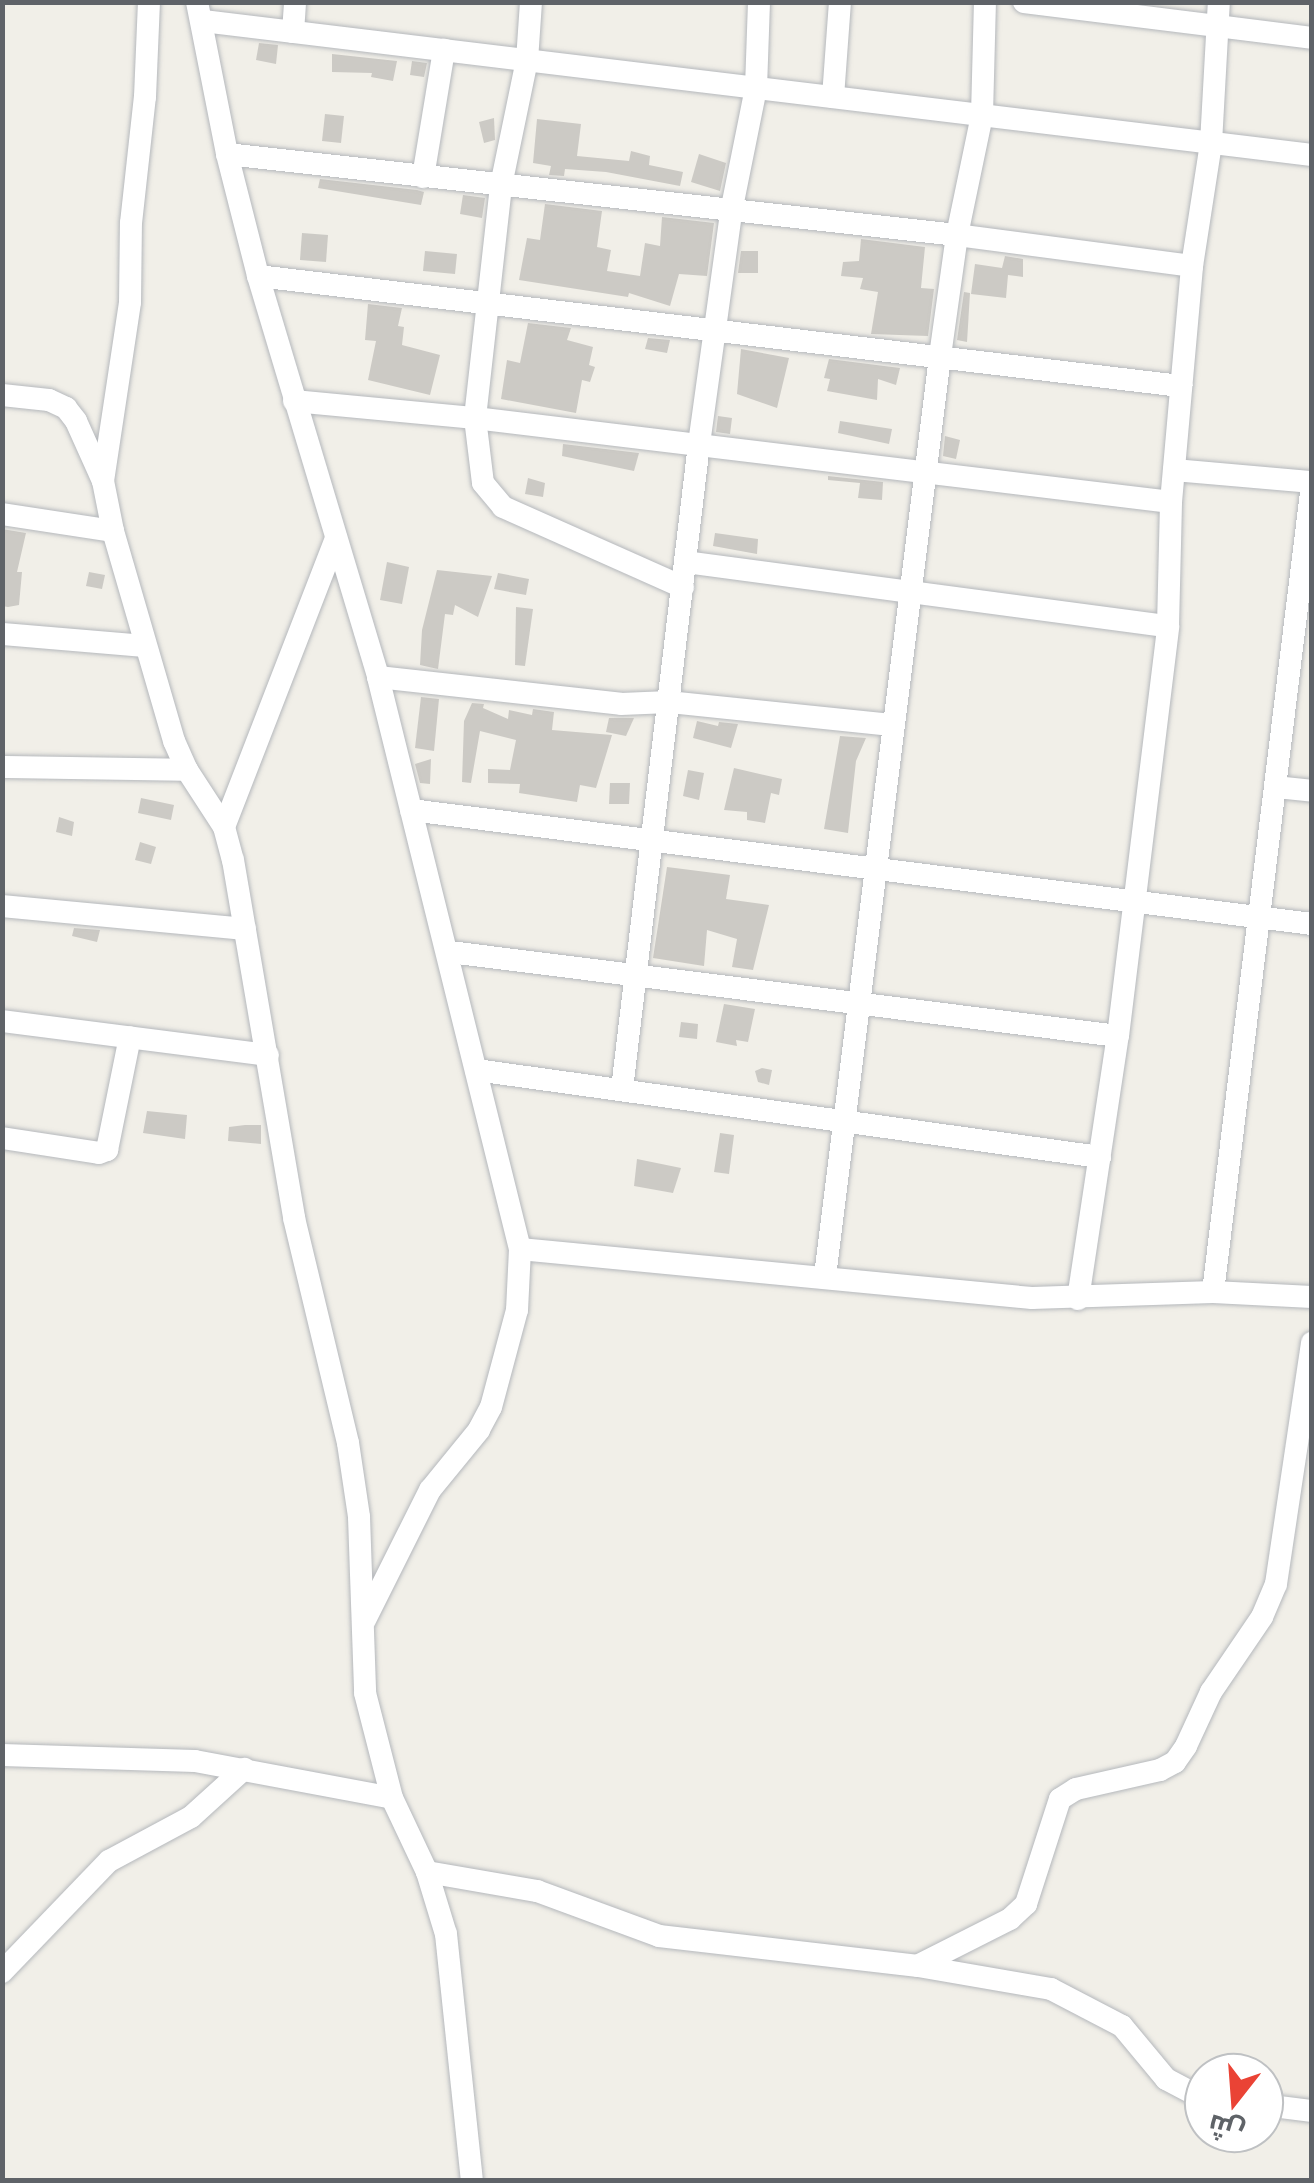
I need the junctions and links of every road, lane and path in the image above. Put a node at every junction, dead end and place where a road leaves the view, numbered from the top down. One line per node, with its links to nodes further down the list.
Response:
1 (149, 2): 36 (street)
2 (295, 2): 10 (street)
3 (531, 2): 13 (street)
4 (759, 2): 14 (street)
5 (840, 2): 15 (street)
6 (986, 2): 16 (street)
7 (1024, 2): 9 (street)
8 (200, 12): 10 (street); 18 (street)
9 (1217, 14): 11 (street); 17 (street)
10 (294, 32): 12 (street)
11 (1312, 38)
12 (444, 50): 13 (street); 20 (street)
13 (527, 60): 14 (street); 21 (street)
14 (756, 88): 15 (street); 22 (street)
15 (833, 97): 16 (street)
16 (982, 115): 17 (street); 23 (street)
17 (1211, 143): 19 (street); 24 (street)
18 (226, 154): 20 (street); 25 (street)
19 (1312, 155)
20 (423, 177): 21 (street)
21 (501, 186): 22 (street); 26 (street)
22 (731, 212): 23 (street); 27 (street)
23 (957, 235): 24 (street); 28 (street)
24 (1192, 266): 29 (street)
25 (258, 276): 26 (street); 31 (street)
26 (488, 302): 27 (street); 32 (street)
27 (714, 328): 28 (street); 33 (street)
28 (940, 356): 29 (street); 34 (street)
29 (1181, 386): 35 (street)
30 (2, 395): 36 (street)
31 (294, 401): 32 (street); 41 (street)
32 (475, 418): 33 (street); 44 (street)
33 (698, 444): 34 (street); 43 (street)
34 (925, 470): 38 (street); 45 (street)
35 (1174, 470): 37 (street); 38 (street)
36 (103, 481): 40 (street)
37 (1312, 483): 42 (street)
38 (1171, 502): 46 (street)
39 (2, 514): 40 (street)
40 (113, 531): 48 (street)
41 (336, 538): 50 (street); 58 (street)
42 (1308, 550): 49 (street)
43 (686, 562): 44 (street); 45 (street)
44 (683, 586): 51 (street)
45 (909, 592): 46 (street); 52 (street)
46 (1168, 626): 61 (street)
47 (2, 634): 48 (street)
48 (145, 646): 54 (street)
49 (1301, 670): 55 (street)
50 (378, 677): 51 (street); 57 (street)
51 (669, 702): 52 (street); 59 (street)
52 (892, 725): 60 (street)
53 (2, 768): 54 (street)
54 (187, 770): 58 (street)
55 (1276, 787): 56 (street); 63 (street)
56 (1312, 791)
57 (411, 810): 59 (street); 66 (street)
58 (224, 826): 65 (street)
59 (650, 840): 60 (street); 67 (street)
60 (879, 872): 61 (street); 68 (street)
61 (1135, 902): 63 (street); 70 (street)
62 (2, 906): 65 (street)
63 (1260, 919): 64 (street); 80 (street)
64 (1312, 924)
65 (245, 929): 72 (street)
66 (450, 952): 67 (street); 73 (street)
67 (635, 975): 68 (street); 74 (street)
68 (861, 1002): 70 (street); 75 (street)
69 (2, 1021): 71 (street)
70 (1118, 1036): 77 (street)
71 (130, 1037): 72 (street); 76 (street)
72 (268, 1055): 84 (street)
73 (476, 1070): 74 (street); 78 (street)
74 (622, 1088): 75 (street)
75 (846, 1119): 77 (street); 79 (street)
76 (2, 1138)
77 (1100, 1157): 82 (street)
78 (520, 1249): 79 (street); 84 (street)
79 (825, 1276): 82 (street)
80 (1213, 1292): 81 (street); 82 (street)
81 (1312, 1297)
82 (1078, 1298)
83 (1312, 1343): 89 (street)
84 (364, 1624): 87 (street)
85 (2, 1755): 86 (street)
86 (244, 1769): 87 (street); 90 (street)
87 (392, 1798): 88 (street)
88 (427, 1872): 89 (street); 94 (street)
89 (918, 1966): 91 (street)
90 (2, 1972)
91 (1184, 2087)
92 (1284, 2108): 93 (street)
93 (1312, 2111)
94 (472, 2180)

